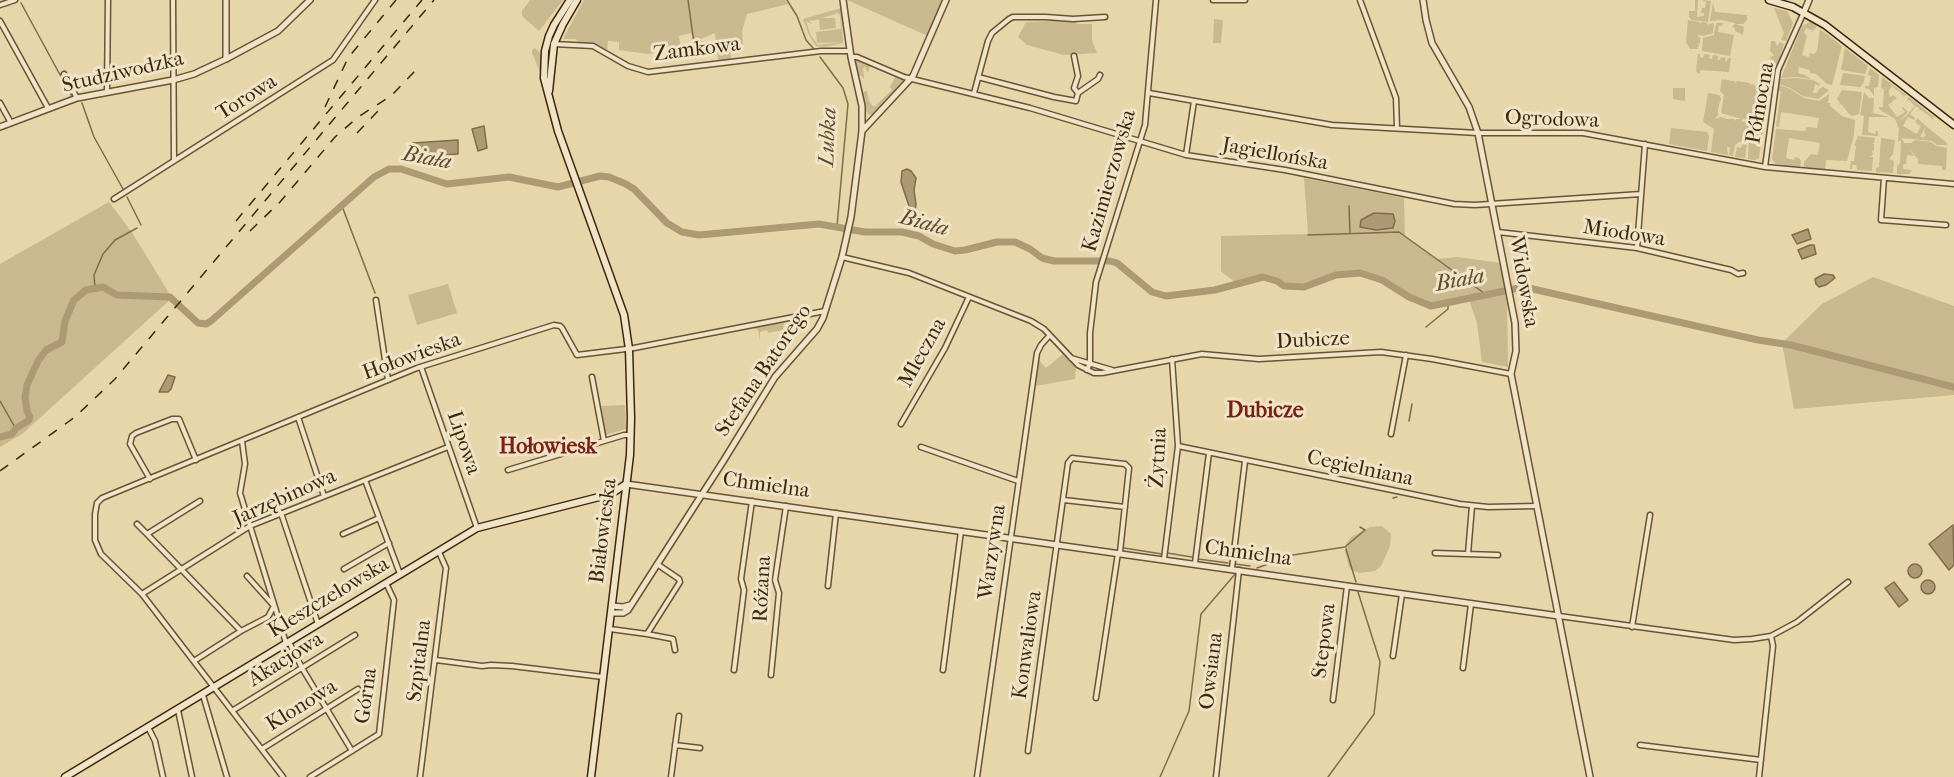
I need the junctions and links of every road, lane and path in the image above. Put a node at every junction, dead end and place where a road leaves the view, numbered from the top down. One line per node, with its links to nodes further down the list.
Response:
1 (15, 0): 19 (street)
2 (108, 0): 32 (street)
3 (173, 0): 31 (street)
4 (226, 0): 26 (street)
5 (308, 0): 26 (street, Studziwodzka)
6 (375, 0): 51 (street, Torowa)
7 (570, 0): 23 (main road)
8 (577, 0): 23 (main road)
9 (843, 0): 24 (street)
10 (946, 0): 30 (street)
11 (1156, 0): 35 (street, Kazimierzowska)
12 (1213, 0): 13 (street)
13 (1245, 0)
14 (1360, 0): 45 (street)
15 (1423, 0): 47 (street, Widowska)
16 (1769, 0): 18 (main road)
17 (1809, 0): 20 (street)
18 (1778, 1): 20 (main road)
19 (0, 5)
20 (1804, 12): 43 (main road); 52 (street, Północna)
21 (1105, 17): 29 (street)
22 (0, 21): 39 (street)
23 (550, 44): 24 (street, Zamkowa); 67 (main road, Białowieska)
24 (851, 54): 30 (street, Zamkowa); 40 (street)
25 (1074, 56): 34 (street)
26 (226, 59): 31 (street, Studziwodzka)
27 (64, 74): 36 (street)
28 (1100, 75): 34 (street)
29 (978, 77): 33 (street); 34 (street)
30 (911, 78): 33 (street, Jagiellońska); 41 (street)
31 (173, 80): 32 (street, Studziwodzka); 51 (street)
32 (107, 92): 36 (street, Studziwodzka)
33 (974, 93): 48 (street, Jagiellońska)
34 (1078, 93)
35 (1149, 93): 37 (street, Ogrodowa); 48 (street, Kazimierzowska)
36 (77, 98): 39 (street, Studziwodzka)
37 (1194, 101): 45 (street, Ogrodowa); 50 (street)
38 (0, 103): 42 (street)
39 (48, 108): 42 (street, Studziwodzka)
40 (862, 114): 41 (street); 46 (street)
41 (873, 118): 46 (street)
42 (11, 123): 44 (street, Studziwodzka)
43 (1954, 125)
44 (0, 127)
45 (1398, 128): 47 (street, Ogrodowa)
46 (862, 131): 61 (street, Stefana Batorego)
47 (1478, 133): 49 (street, Ogrodowa); 57 (street, Widowska)
48 (1140, 142): 50 (street, Jagiellońska); 71 (street, Kazimierzowska)
49 (1645, 144): 52 (street, Ogrodowa); 55 (street)
50 (1186, 155): 57 (street, Jagiellońska)
51 (174, 161): 56 (street, Torowa)
52 (1765, 167): 53 (street, Ogrodowa)
53 (1884, 178): 54 (street, Ogrodowa); 58 (street)
54 (1954, 184)
55 (1641, 194): 57 (street, Jagiellońska); 60 (street)
56 (114, 200)
57 (1492, 203): 59 (street, Widowska)
58 (1946, 225)
59 (1498, 232): 60 (street, Miodowa); 75 (street, Widowska)
60 (1637, 248): 62 (street, Miodowa)
61 (842, 257): 63 (street, Dubicze); 65 (street, Stefana Batorego)
62 (1743, 273)
63 (969, 297): 66 (street, Dubicze); 79 (street, Mleczna)
64 (376, 300): 77 (street)
65 (825, 311): 67 (street); 96 (street, Stefana Batorego)
66 (1049, 336): 69 (street, Dubicze); 93 (street, Warzywna)
67 (629, 349): 72 (street, Hołowieska); 81 (main road, Białowieska)
68 (1406, 355): 70 (street, Dubicze); 75 (street, Dubicze); 80 (street)
69 (1070, 357): 71 (street, Dubicze); 73 (street, Dubicze)
70 (1172, 359): 74 (street, Dubicze); 84 (street, Żytnia)
71 (1090, 363): 73 (street, Kazimierzowska); 74 (street, Dubicze)
72 (421, 367): 77 (street, Hołowieska); 85 (street, Lipowa)
73 (1087, 370): 74 (street, Dubicze)
74 (1116, 370)
75 (1511, 374): 104 (street, Widowska)
76 (592, 377): 83 (street)
77 (388, 380): 78 (street, Hołowieska)
78 (298, 417): 82 (street, Hołowieska); 97 (street)
79 (901, 423)
80 (1391, 434)
81 (631, 435): 83 (street); 94 (main road, Białowieska)
82 (242, 441): 88 (street, Hołowieska); 111 (street)
83 (604, 441): 90 (street)
84 (1178, 446): 87 (street, Cegielniana); 124 (street, Żytnia)
85 (448, 447): 92 (street, Jarzębinowa); 112 (street, Lipowa)
86 (921, 447): 93 (street)
87 (1209, 453): 89 (street, Cegielniana); 125 (street)
88 (196, 460): 91 (street, Hołowieska); 91 (street)
89 (1245, 461): 103 (street, Cegielniana); 127 (street)
90 (508, 470)
91 (150, 479): 138 (street, Hołowieska)
92 (365, 480): 97 (street, Jarzębinowa); 109 (street)
93 (1018, 481): 116 (street, Warzywna)
94 (626, 484): 95 (main road, Kleszczelowska); 96 (street, Chmielna); 101 (main road, Białowieska)
95 (611, 494): 101 (main road); 112 (main road, Kleszczelowska)
96 (703, 494): 100 (street, Chmielna); 126 (street, Stefana Batorego)
97 (324, 496): 106 (street, Jarzębinowa)
98 (1064, 500): 105 (street); 105 (street, Konwaliowa); 118 (street, Konwaliowa)
99 (200, 501): 114 (street)
100 (752, 501): 102 (street, Chmielna); 157 (street, Różana)
101 (624, 502): 141 (main road, Białowieska)
102 (786, 505): 107 (street, Chmielna); 159 (street, Różana)
103 (1472, 506): 104 (street, Cegielniana); 122 (street)
104 (1537, 506): 142 (street, Widowska)
105 (1125, 507): 120 (street)
106 (281, 513): 111 (street, Jarzębinowa); 143 (street)
107 (837, 513): 113 (street, Chmielna); 136 (street)
108 (1650, 515): 144 (street)
109 (379, 518): 115 (street); 117 (street)
110 (137, 524): 114 (street)
111 (250, 526): 128 (street, Jarzębinowa); 140 (street)
112 (477, 528): 119 (main road, Kleszczelowska)
113 (961, 531): 116 (street, Chmielna); 158 (street)
114 (147, 534): 128 (street)
115 (343, 534)
116 (1010, 538): 118 (street, Chmielna); 189 (street, Warzywna)
117 (389, 543): 129 (street); 131 (street)
118 (1058, 544): 120 (street, Chmielna); 176 (street, Konwaliowa)
119 (439, 551): 131 (main road, Kleszczelowska); 153 (street, Szpitalna)
120 (1119, 552): 124 (street, Chmielna); 164 (street)
121 (1435, 553): 122 (street)
122 (1468, 554): 123 (street)
123 (1498, 555)
124 (1164, 559): 125 (street, Chmielna)
125 (1195, 563): 127 (street, Chmielna)
126 (657, 564): 141 (street, Stefana Batorego); 147 (street)
127 (1232, 568): 130 (street, Chmielna)
128 (182, 569): 138 (street, Jarzębinowa); 146 (street)
129 (344, 569)
130 (1239, 569): 135 (street, Chmielna); 190 (street, Owsiana)
131 (400, 574): 134 (main road, Kleszczelowska)
132 (247, 576): 140 (street)
133 (1848, 582): 149 (street, Chmielna)
134 (386, 583): 143 (main road, Kleszczelowska); 175 (street, Górna)
135 (1347, 585): 137 (street, Chmielna); 165 (street, Stepowa)
136 (828, 586)
137 (1403, 593): 139 (street, Chmielna); 152 (street)
138 (142, 594): 154 (street, Hołowieska)
139 (1471, 604): 142 (street, Chmielna); 156 (street)
140 (274, 606): 146 (street); 150 (street)
141 (611, 609): 145 (main road, Białowieska)
142 (1559, 616): 144 (street, Chmielna); 191 (street, Widowska)
143 (318, 624): 150 (main road, Kleszczelowska)
144 (1632, 627): 149 (street, Chmielna)
145 (609, 629): 147 (street); 160 (main road, Białowieska)
146 (241, 631): 154 (street)
147 (647, 634): 151 (street)
148 (355, 635): 155 (street, Akacjowa)
149 (1771, 636): 177 (street)
150 (288, 643): 155 (street); 161 (main road, Kleszczelowska)
151 (675, 650)
152 (1393, 656)
153 (436, 660): 160 (street); 186 (street, Szpitalna)
154 (194, 661): 161 (street, Hołowieska)
155 (302, 668): 167 (street); 168 (street, Akacjowa)
156 (1463, 668)
157 (734, 670)
158 (943, 670)
159 (771, 675)
160 (603, 677): 187 (main road, Białowieska)
161 (213, 688): 163 (main road, Kleszczelowska); 168 (street)
162 (358, 689): 167 (street, Klonowa)
163 (202, 694): 166 (main road, Kleszczelowska); 182 (street)
164 (1096, 698)
165 (1333, 700)
166 (177, 709): 170 (main road, Kleszczelowska); 181 (street)
167 (327, 709): 174 (street, Klonowa); 175 (street)
168 (232, 711): 174 (street)
169 (679, 716): 171 (street)
170 (148, 727): 179 (main road, Kleszczelowska); 180 (street)
171 (675, 745): 173 (street); 188 (street)
172 (1640, 745): 177 (street)
173 (700, 748)
174 (262, 749): 183 (street)
175 (352, 751): 178 (street, Górna)
176 (1028, 751)
177 (1761, 759): 192 (street)
178 (321, 770): 184 (street, Górna); 185 (street)
179 (65, 777)
180 (164, 777)
181 (192, 777)
182 (227, 777)
183 (283, 777)
184 (310, 777)
185 (325, 777)
186 (420, 777)
187 (591, 777)
188 (671, 777)
189 (977, 777)
190 (1216, 777)
191 (1590, 777)
192 (1759, 777)

